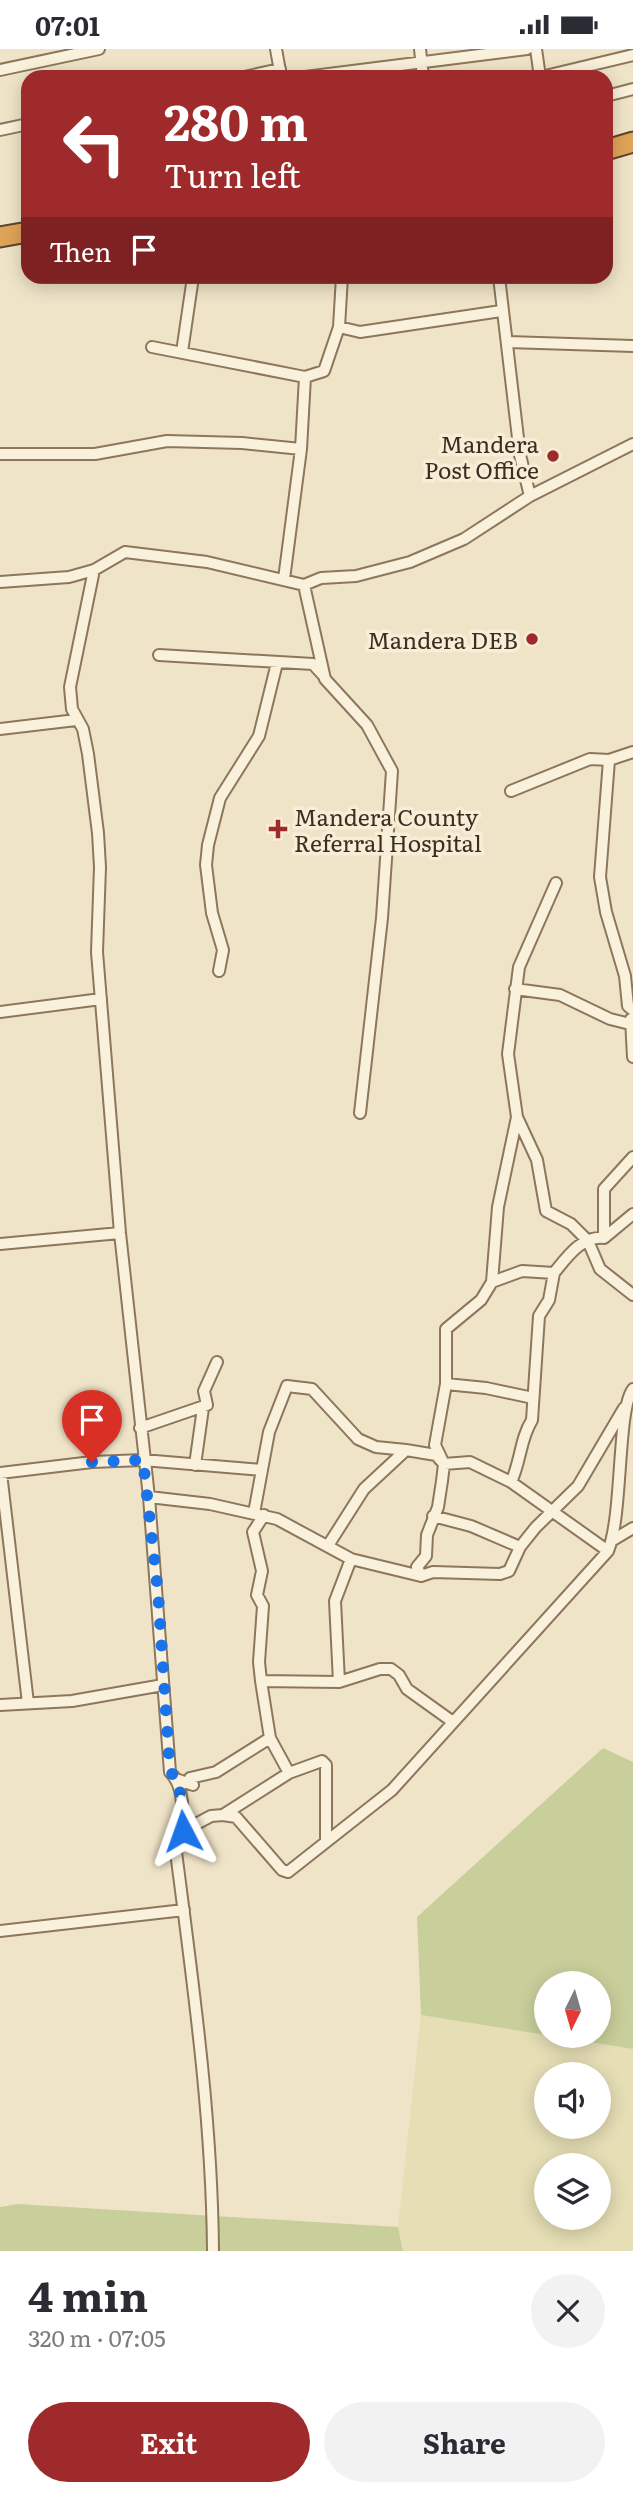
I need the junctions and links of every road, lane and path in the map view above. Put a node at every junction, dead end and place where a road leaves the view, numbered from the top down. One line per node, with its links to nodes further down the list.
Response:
1 (99, 49): 8 (street)
2 (275, 49): 9 (street)
3 (420, 49): 7 (street)
4 (527, 49): 7 (street)
5 (536, 49): 12 (street)
6 (633, 55): 13 (street)
7 (422, 62): 10 (street); 11 (street)
8 (0, 70)
9 (280, 70)
10 (360, 70)
11 (423, 70)
12 (539, 70)
13 (570, 70)
14 (633, 89): 15 (street)
15 (613, 94)
16 (21, 126): 17 (street)
17 (0, 130)
18 (633, 142): 19 (highway)
19 (613, 148)
20 (21, 233): 21 (highway)
21 (0, 237)
22 (192, 284): 30 (street)
23 (342, 284): 26 (street)
24 (499, 284): 25 (street)
25 (501, 311): 26 (street); 27 (street)
26 (339, 327): 31 (street)
27 (508, 342): 28 (street); 35 (street)
28 (633, 346)
29 (152, 347): 30 (street)
30 (183, 352): 31 (street)
31 (305, 377): 33 (street)
32 (633, 443): 35 (street)
33 (301, 449): 34 (street); 37 (street)
34 (0, 454)
35 (530, 496): 39 (street)
36 (94, 570): 37 (street); 38 (street); 43 (street)
37 (284, 579): 39 (street)
38 (0, 582)
39 (304, 585): 42 (street)
40 (159, 655): 41 (street)
41 (277, 663): 42 (street); 51 (street)
42 (326, 679): 48 (street)
43 (76, 720): 44 (street); 53 (street)
44 (0, 729)
45 (633, 752): 46 (street)
46 (609, 760): 47 (street); 54 (street)
47 (510, 791)
48 (388, 844): 49 (street); 58 (street)
49 (400, 846)
50 (556, 883): 52 (street)
51 (219, 971)
52 (515, 989): 56 (street); 59 (street)
53 (101, 999): 55 (street); 62 (street)
54 (631, 1008): 56 (street)
55 (0, 1012)
56 (630, 1024): 57 (street)
57 (633, 1058)
58 (360, 1113)
59 (517, 1117): 64 (street); 67 (street)
60 (633, 1157): 63 (street)
61 (633, 1214): 63 (street)
62 (120, 1233): 65 (street); 75 (street)
63 (604, 1238): 64 (street)
64 (588, 1241): 66 (street); 68 (street)
65 (0, 1244)
66 (554, 1273): 67 (street); 72 (street)
67 (492, 1282): 70 (street)
68 (633, 1295)
69 (217, 1362): 74 (street)
70 (446, 1384): 72 (street); 78 (street)
71 (633, 1389): 73 (street)
72 (533, 1398): 82 (street)
73 (626, 1406): 84 (street); 88 (street)
74 (203, 1408): 75 (street); 79 (street)
75 (140, 1428): 77 (street)
76 (406, 1450): 78 (street); 80 (street); 89 (street)
77 (143, 1460): 79 (street); 81 (street); 83 (street)
78 (444, 1464): 82 (street); 86 (street)
79 (195, 1465): 80 (street)
80 (262, 1470): 85 (street)
81 (0, 1473): 97 (street)
82 (511, 1482): 84 (street)
83 (149, 1497): 85 (street); 96 (street)
84 (551, 1513): 90 (street); 91 (street)
85 (259, 1514): 89 (street); 94 (street)
86 (433, 1516): 90 (street); 93 (street)
87 (633, 1528): 88 (street)
88 (613, 1540): 91 (street)
89 (329, 1544): 92 (street)
90 (520, 1547): 93 (street)
91 (608, 1551): 99 (street)
92 (351, 1559): 93 (street); 95 (street)
93 (421, 1576)
94 (261, 1682): 95 (street); 100 (street)
95 (339, 1682): 99 (street)
96 (163, 1685): 97 (street); 102 (street)
97 (28, 1703): 98 (street)
98 (0, 1705)
99 (453, 1722): 105 (street)
100 (270, 1738): 101 (street); 102 (street)
101 (289, 1773): 103 (street); 105 (street)
102 (179, 1780): 104 (street)
103 (223, 1815): 104 (street); 105 (street)
104 (183, 1831): 106 (street)
105 (326, 1842)
106 (184, 1910): 107 (street); 108 (street)
107 (0, 1931)
108 (213, 2251)

